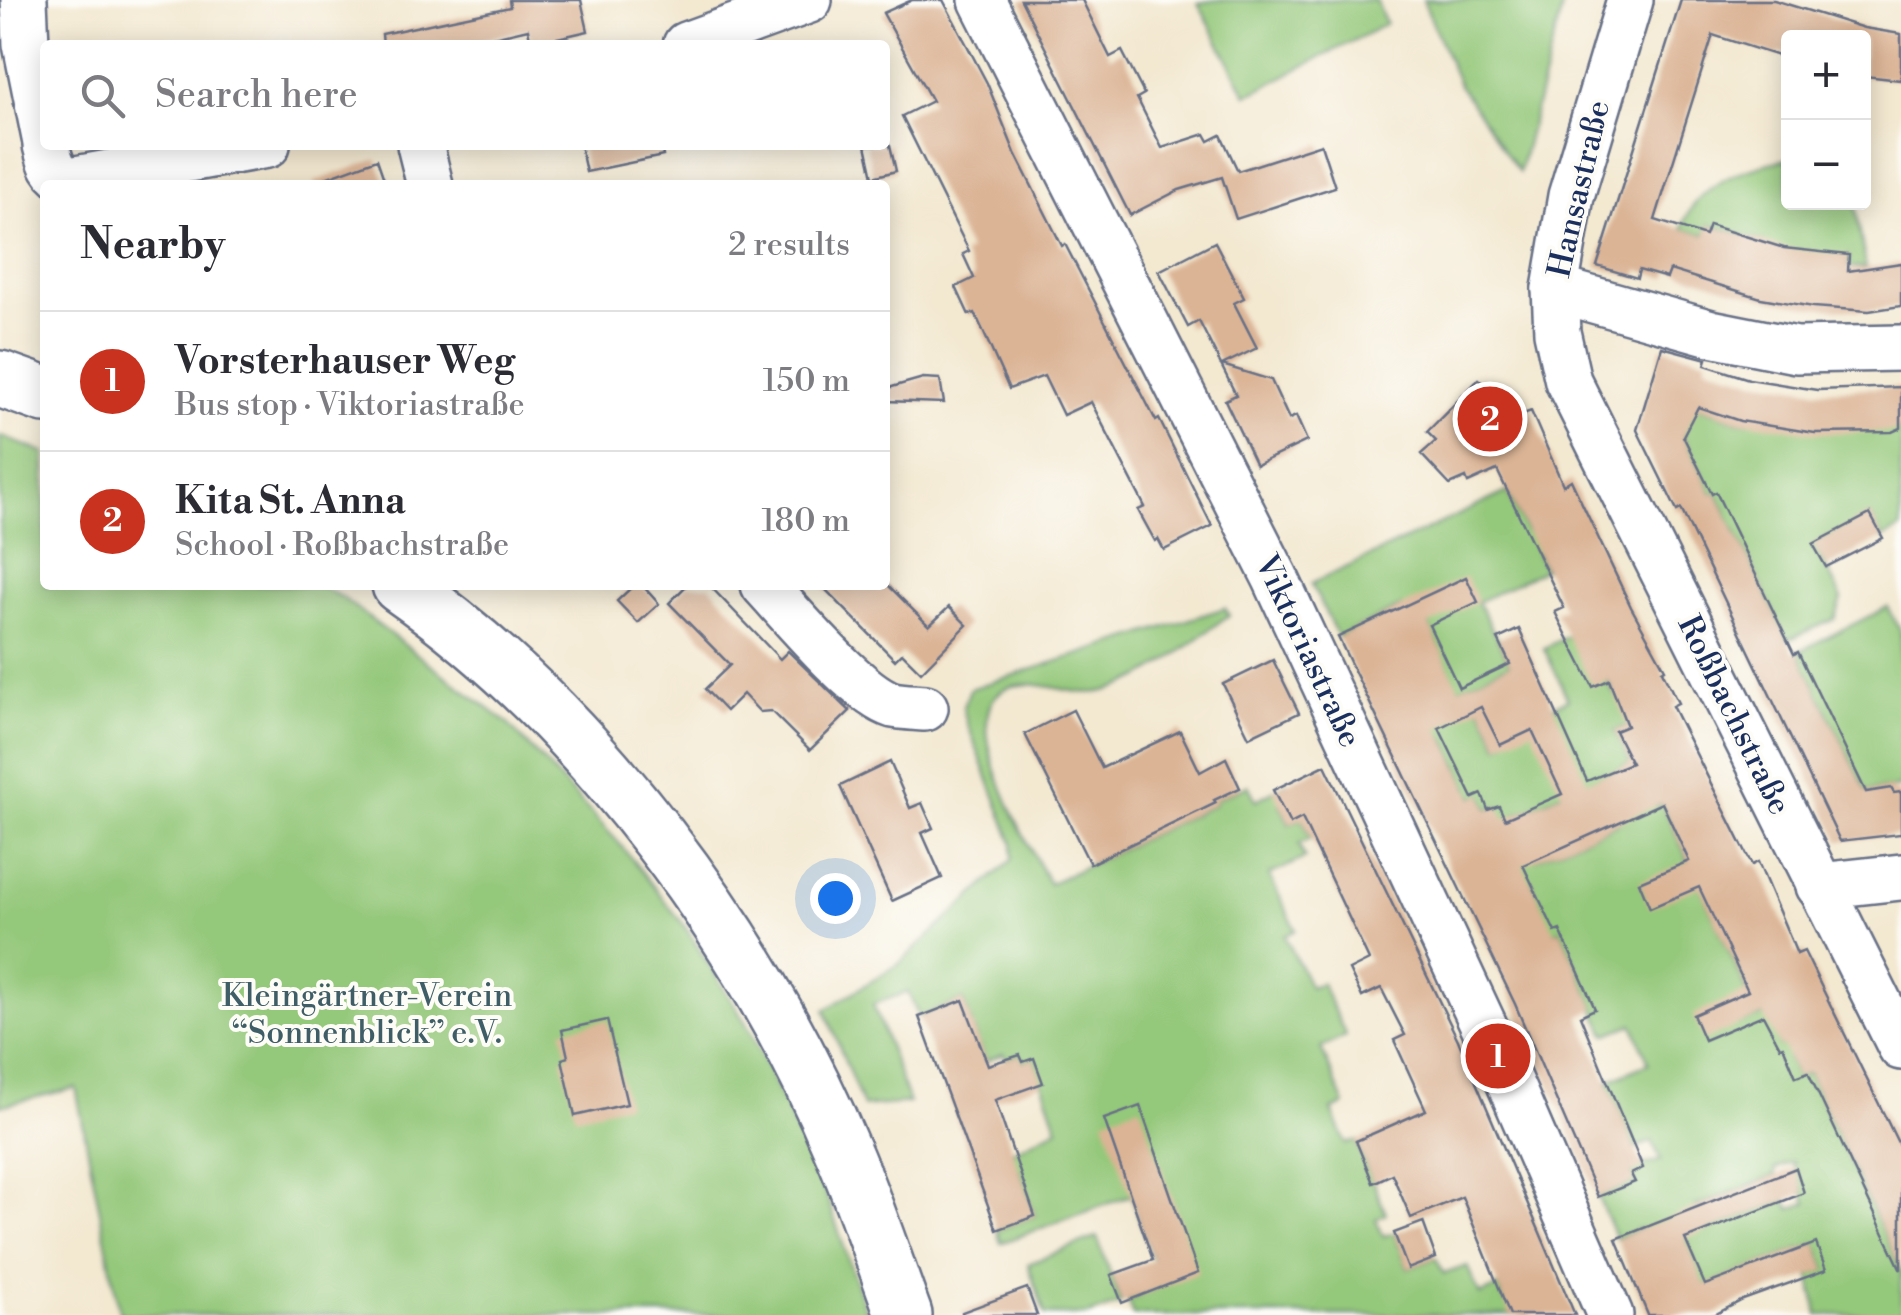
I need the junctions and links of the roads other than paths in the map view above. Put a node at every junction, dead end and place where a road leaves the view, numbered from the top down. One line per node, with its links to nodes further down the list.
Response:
1 (809, 0): 5 (street)
2 (982, 0): 25 (street, Viktoriastraße)
3 (1630, 0): 13 (street, Hansastraße)
4 (17, 31): 6 (street)
5 (700, 40)
6 (40, 119)
7 (48, 150): 11 (street)
8 (241, 150): 10 (street)
9 (421, 150): 12 (street)
10 (84, 180)
11 (84, 180)
12 (429, 180)
13 (1554, 289): 14 (street); 16 (street, Hansastraße)
14 (1901, 348)
15 (0, 379): 17 (main road)
16 (1568, 382): 22 (street, Roßbachstraße)
17 (40, 393)
18 (406, 590): 24 (main road)
19 (769, 590): 20 (street)
20 (925, 708)
21 (1901, 877): 22 (street)
22 (1819, 886): 23 (street, Roßbachstraße)
23 (1901, 1047)
24 (904, 1315)
25 (1610, 1315)

